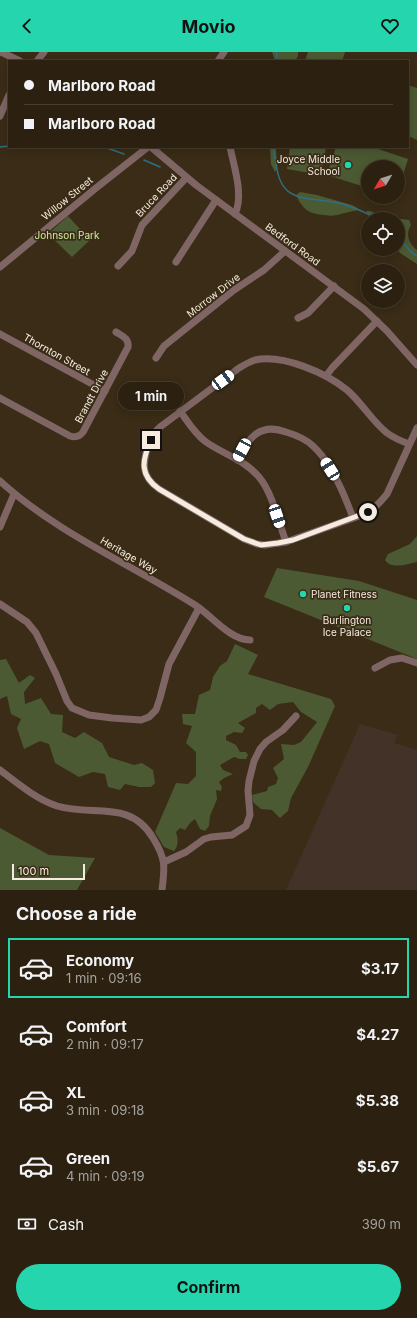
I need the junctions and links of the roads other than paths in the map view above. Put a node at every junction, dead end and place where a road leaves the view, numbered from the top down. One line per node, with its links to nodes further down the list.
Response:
1 (1, 52): 4 (street)
2 (44, 52): 5 (street)
3 (224, 52): 6 (street)
4 (18, 60)
5 (38, 60)
6 (218, 60)
7 (8, 97): 8 (street)
8 (0, 116)
9 (147, 148): 18 (street, Willow Street)
10 (152, 148): 12 (street, Bedford Road)
11 (230, 148): 14 (street)
12 (186, 178): 13 (street, Bedford Road); 17 (street, Bruce Road)
13 (216, 200): 14 (street, Bedford Road); 16 (street)
14 (235, 214): 15 (street, Bedford Road)
15 (285, 251): 19 (street, Bedford Road); 24 (street, Morrow Drive)
16 (176, 262)
17 (118, 266)
18 (0, 267)
19 (334, 286): 20 (street); 21 (street, Bedford Road)
20 (298, 318)
21 (378, 321): 25 (street, Bedford Road); 26 (street)
22 (116, 332): 27 (street, Brandt Drive)
23 (0, 334): 27 (street, Thornton Street)
24 (156, 358)
25 (417, 365)
26 (326, 376): 29 (street); 31 (street)
27 (104, 391): 28 (street, Brandt Drive)
28 (0, 398)
29 (180, 411): 32 (street); 37 (street)
30 (417, 428): 31 (street)
31 (409, 444): 35 (street)
32 (237, 460): 35 (street); 37 (street)
33 (0, 481): 34 (street, Heritage Way)
34 (14, 494): 36 (street); 39 (street, Heritage Way)
35 (353, 518): 37 (street)
36 (0, 527)
37 (286, 542)
38 (0, 604): 39 (street)
39 (199, 608): 40 (street, Heritage Way)
40 (250, 640)
41 (417, 663): 42 (street)
42 (375, 668)
43 (296, 716): 45 (street)
44 (0, 770): 45 (street)
45 (164, 862): 46 (street)
46 (162, 890)

